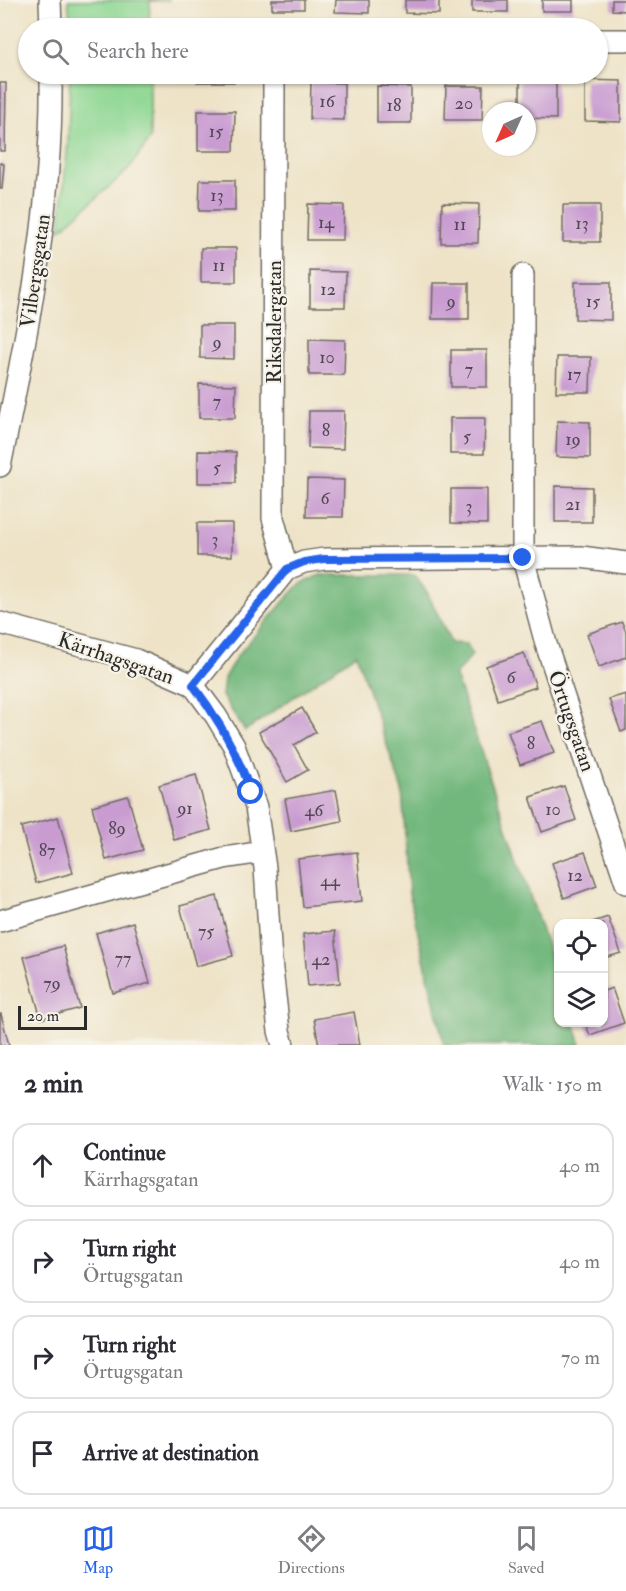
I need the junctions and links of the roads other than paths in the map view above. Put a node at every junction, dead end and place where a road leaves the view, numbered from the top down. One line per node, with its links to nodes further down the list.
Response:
1 (50, 0): 2 (street)
2 (51, 18)
3 (608, 40): 4 (street)
4 (626, 40)
5 (51, 84): 8 (street, Vilbergsgatan)
6 (274, 84): 12 (street, Riksdalergatan)
7 (523, 275): 10 (street, Örtugsgatan)
8 (8, 390): 9 (street, Vilbergsgatan)
9 (0, 466)
10 (523, 558): 11 (street); 12 (street); 16 (street, Örtugsgatan)
11 (626, 563)
12 (287, 569): 14 (street)
13 (0, 623): 14 (street, Kärrhagsgatan)
14 (193, 685): 15 (street, Kärrhagsgatan)
15 (262, 852): 17 (street); 18 (street, Kärrhagsgatan)
16 (626, 883)
17 (0, 921)
18 (283, 1045)

